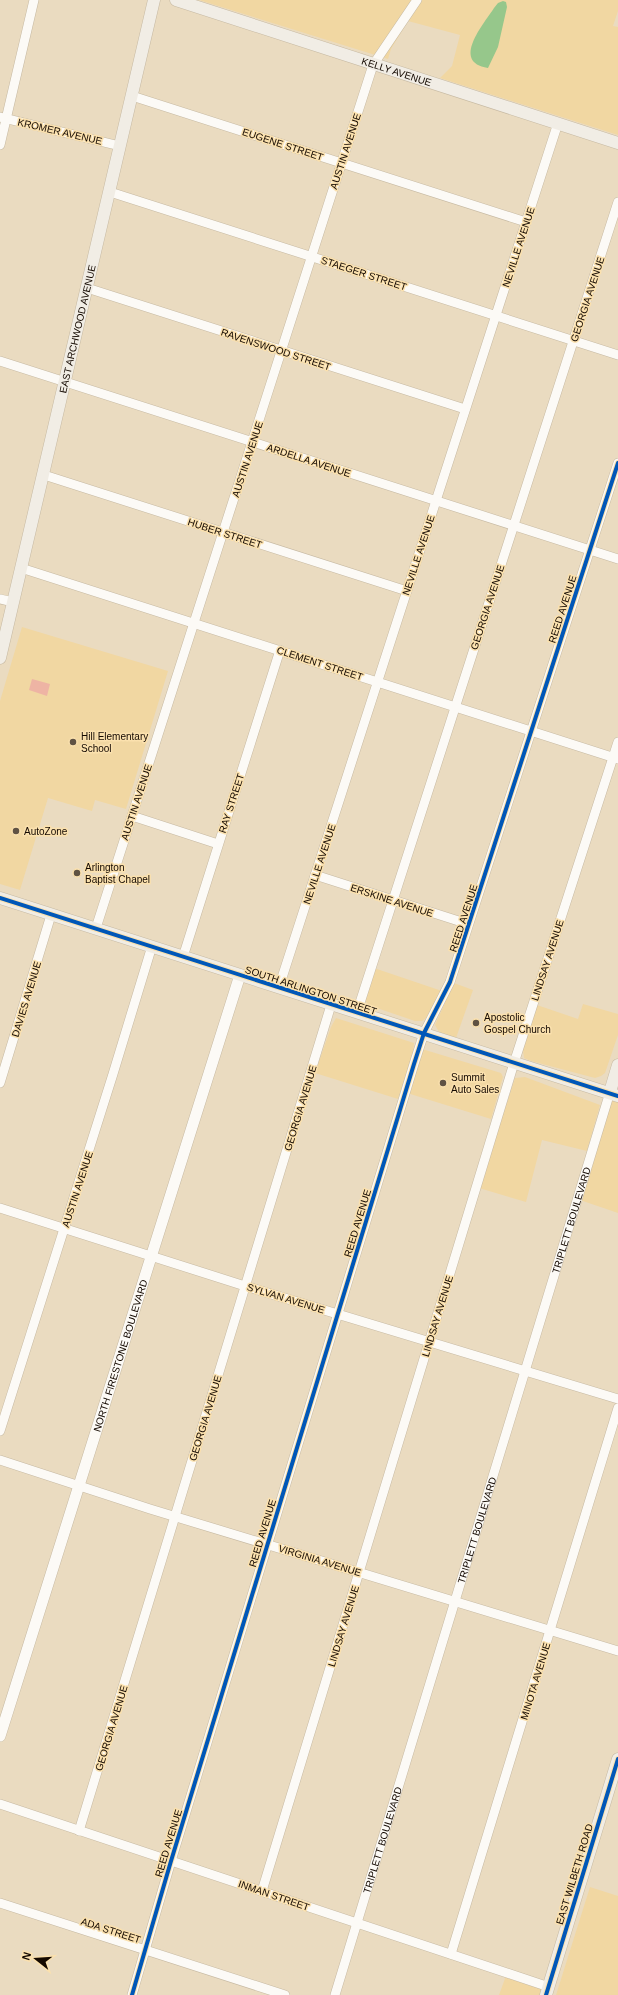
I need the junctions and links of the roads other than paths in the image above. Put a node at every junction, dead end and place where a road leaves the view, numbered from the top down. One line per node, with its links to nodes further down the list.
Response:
1 (34, 0): 7 (street)
2 (154, 0): 6 (main road, EAST ARCHWOOD AVENUE)
3 (176, 0): 5 (main road, KELLY AVENUE)
4 (417, 0): 5 (street, AUSTIN AVENUE)
5 (373, 65): 8 (main road, KELLY AVENUE); 12 (street, AUSTIN AVENUE)
6 (132, 96): 11 (main road, EAST ARCHWOOD AVENUE); 12 (street, EUGENE STREET)
7 (3, 118): 10 (street); 11 (street, KROMER AVENUE)
8 (558, 123): 9 (main road, KELLY AVENUE); 15 (street, NEVILLE AVENUE)
9 (618, 143)
10 (0, 145)
11 (120, 146): 13 (main road, EAST ARCHWOOD AVENUE)
12 (341, 163): 15 (street, EUGENE STREET); 16 (street, AUSTIN AVENUE)
13 (110, 192): 16 (street, STAEGER STREET); 17 (main road, EAST ARCHWOOD AVENUE)
14 (618, 202): 19 (street, GEORGIA AVENUE)
15 (526, 222): 18 (street, NEVILLE AVENUE)
16 (311, 256): 18 (street, STAEGER STREET); 20 (street, AUSTIN AVENUE)
17 (87, 288): 20 (street, RAVENSWOOD STREET); 23 (main road, EAST ARCHWOOD AVENUE)
18 (496, 316): 19 (street, STAEGER STREET); 24 (street, NEVILLE AVENUE)
19 (573, 341): 21 (street, STAEGER STREET); 29 (street, GEORGIA AVENUE)
20 (282, 350): 24 (street, RAVENSWOOD STREET); 25 (street, AUSTIN AVENUE)
21 (618, 355)
22 (0, 360): 23 (street, ARDELLA AVENUE)
23 (66, 382): 25 (street, ARDELLA AVENUE); 27 (main road, EAST ARCHWOOD AVENUE)
24 (465, 409): 28 (street, NEVILLE AVENUE)
25 (252, 442): 28 (street, ARDELLA AVENUE); 30 (street, AUSTIN AVENUE)
26 (618, 463): 31 (street, REED AVENUE)
27 (44, 474): 30 (street, HUBER STREET); 33 (main road, EAST ARCHWOOD AVENUE)
28 (436, 501): 29 (street, ARDELLA AVENUE); 34 (street, NEVILLE AVENUE)
29 (514, 525): 31 (street, ARDELLA AVENUE); 41 (street, GEORGIA AVENUE)
30 (223, 532): 34 (street, HUBER STREET); 37 (street, AUSTIN AVENUE)
31 (590, 550): 32 (street, ARDELLA AVENUE); 42 (street, REED AVENUE)
32 (618, 559)
33 (21, 568): 36 (main road, EAST ARCHWOOD AVENUE); 37 (street, CLEMENT STREET)
34 (407, 591): 40 (street, NEVILLE AVENUE)
35 (0, 599): 36 (street)
36 (13, 602): 39 (main road, EAST ARCHWOOD AVENUE)
37 (194, 622): 38 (street, CLEMENT STREET); 45 (street, AUSTIN AVENUE)
38 (280, 650): 40 (street, CLEMENT STREET); 46 (street, RAY STREET)
39 (0, 658)
40 (378, 681): 41 (street, CLEMENT STREET); 47 (street, NEVILLE AVENUE)
41 (455, 706): 42 (street, CLEMENT STREET); 49 (street, GEORGIA AVENUE)
42 (532, 731): 44 (street, CLEMENT STREET); 51 (street, REED AVENUE)
43 (618, 742): 44 (street, LINDSAY AVENUE)
44 (616, 758): 60 (street, LINDSAY AVENUE)
45 (132, 816): 46 (street); 52 (street, AUSTIN AVENUE)
46 (218, 844): 54 (street, RAY STREET)
47 (315, 875): 49 (street, ERSKINE AVENUE); 56 (street, NEVILLE AVENUE)
48 (0, 898): 50 (main road, SOUTH ARLINGTON STREET)
49 (393, 900): 51 (street, ERSKINE AVENUE); 58 (street, GEORGIA AVENUE)
50 (51, 915): 52 (main road, SOUTH ARLINGTON STREET); 62 (street, DAVIES AVENUE)
51 (468, 924): 59 (street, REED AVENUE)
52 (96, 928): 53 (main road, SOUTH ARLINGTON STREET)
53 (152, 946): 54 (main road, SOUTH ARLINGTON STREET); 65 (street, AUSTIN AVENUE)
54 (183, 957): 55 (main road, SOUTH ARLINGTON STREET)
55 (240, 975): 56 (main road, SOUTH ARLINGTON STREET); 66 (street, NORTH FIRESTONE BOULEVARD)
56 (279, 987): 57 (main road, SOUTH ARLINGTON STREET)
57 (331, 1005): 58 (main road, SOUTH ARLINGTON STREET); 67 (street, GEORGIA AVENUE)
58 (357, 1012): 59 (main road, SOUTH ARLINGTON STREET)
59 (424, 1033): 60 (main road, SOUTH ARLINGTON STREET); 68 (street, REED AVENUE)
60 (514, 1063): 63 (main road, SOUTH ARLINGTON STREET); 69 (street, LINDSAY AVENUE)
61 (618, 1065): 63 (main road, TRIPLETT BOULEVARD)
62 (0, 1082)
63 (614, 1094): 70 (street, TRIPLETT BOULEVARD)
64 (0, 1208): 65 (street, SYLVAN AVENUE)
65 (64, 1228): 66 (street, SYLVAN AVENUE); 73 (street, AUSTIN AVENUE)
66 (152, 1256): 67 (street, SYLVAN AVENUE); 75 (street, NORTH FIRESTONE BOULEVARD)
67 (245, 1286): 68 (street, SYLVAN AVENUE); 76 (street, GEORGIA AVENUE)
68 (338, 1314): 69 (street, SYLVAN AVENUE); 77 (street, REED AVENUE)
69 (429, 1342): 70 (street, SYLVAN AVENUE); 78 (street, LINDSAY AVENUE)
70 (525, 1371): 71 (street, SYLVAN AVENUE); 79 (street, TRIPLETT BOULEVARD)
71 (618, 1399)
72 (618, 1408): 80 (street, MINOTA AVENUE)
73 (0, 1431)
74 (0, 1460): 75 (street, VIRGINIA AVENUE)
75 (79, 1486): 76 (street, VIRGINIA AVENUE); 82 (street, NORTH FIRESTONE BOULEVARD)
76 (176, 1516): 77 (street, VIRGINIA AVENUE); 85 (street, GEORGIA AVENUE)
77 (267, 1544): 78 (street, VIRGINIA AVENUE); 86 (street, REED AVENUE)
78 (360, 1572): 79 (street, VIRGINIA AVENUE); 87 (street, LINDSAY AVENUE)
79 (454, 1600): 80 (street, VIRGINIA AVENUE); 89 (street, TRIPLETT BOULEVARD)
80 (550, 1630): 81 (street, VIRGINIA AVENUE); 91 (street, MINOTA AVENUE)
81 (618, 1650)
82 (0, 1736)
83 (618, 1759): 92 (main road, EAST WILBETH ROAD)
84 (0, 1804): 85 (street, INMAN STREET)
85 (79, 1831): 86 (street, INMAN STREET)
86 (171, 1861): 87 (street, INMAN STREET); 90 (street, REED AVENUE)
87 (262, 1891): 89 (street, INMAN STREET)
88 (0, 1903): 90 (street, ADA STREET)
89 (357, 1923): 91 (street, INMAN STREET); 95 (street, TRIPLETT BOULEVARD)
90 (144, 1950): 93 (street, REED AVENUE); 94 (street, ADA STREET)
91 (451, 1954): 92 (street, INMAN STREET)
92 (547, 1991)
93 (132, 1995)
94 (285, 1995)
95 (335, 1995)

